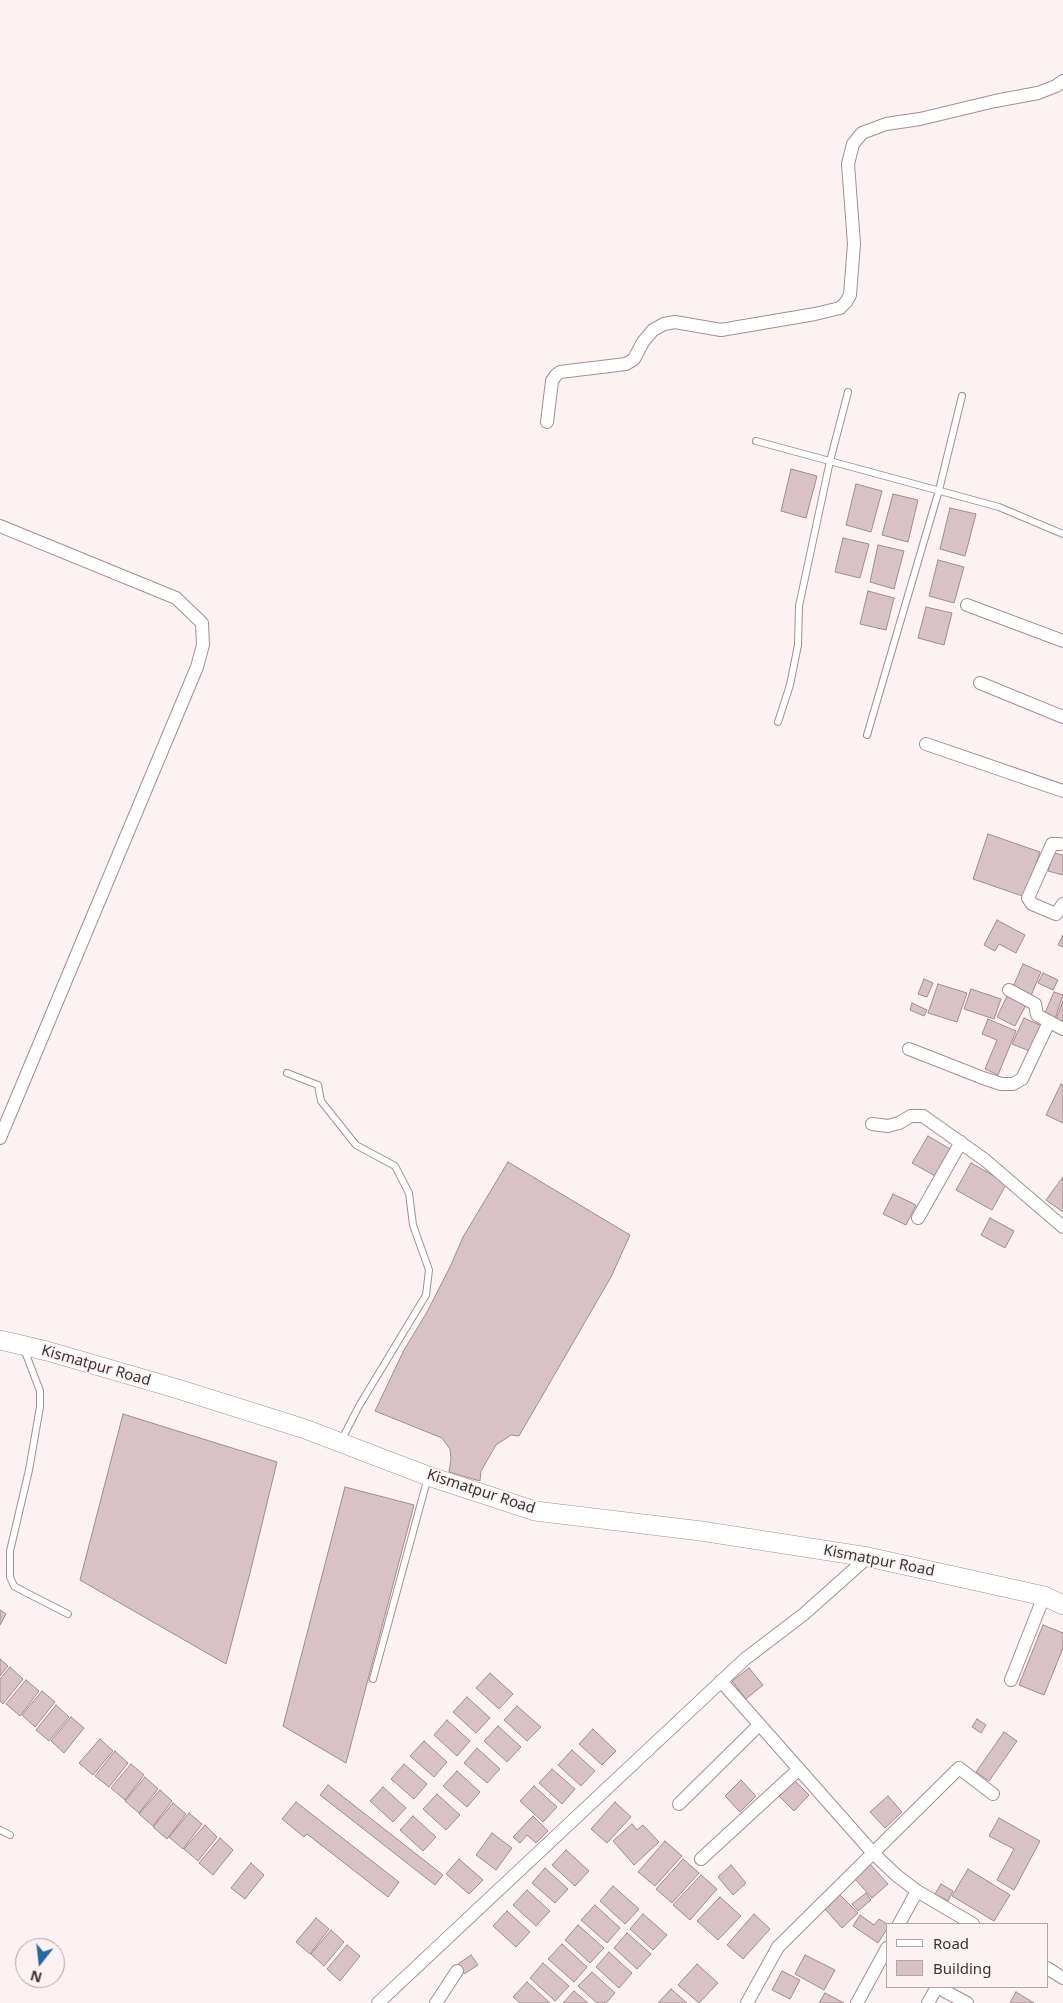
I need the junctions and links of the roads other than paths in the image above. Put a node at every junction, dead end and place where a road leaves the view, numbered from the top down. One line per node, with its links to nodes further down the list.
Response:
1 (1063, 81): 4 (street)
2 (848, 392): 6 (lane)
3 (962, 396): 7 (lane)
4 (547, 422)
5 (756, 441): 6 (lane)
6 (830, 461): 7 (lane); 14 (lane)
7 (939, 490): 9 (lane); 15 (lane)
8 (0, 526): 26 (street)
9 (1063, 534)
10 (967, 605): 11 (street)
11 (1063, 640)
12 (980, 683): 13 (street)
13 (1063, 717)
14 (778, 722)
15 (867, 735)
16 (926, 744): 17 (street)
17 (1063, 791)
18 (1062, 842): 19 (street)
19 (1063, 904)
20 (1009, 990): 21 (street)
21 (1049, 1022): 22 (street); 23 (street)
22 (1063, 1029)
23 (909, 1049)
24 (286, 1073): 32 (lane)
25 (872, 1124): 27 (street)
26 (0, 1138)
27 (961, 1142): 28 (street); 29 (street)
28 (918, 1218)
29 (1063, 1228)
30 (0, 1340): 31 (street, Kismatpur Road)
31 (22, 1345): 32 (street, Kismatpur Road); 37 (lane)
32 (340, 1442): 33 (street, Kismatpur Road)
33 (428, 1476): 34 (street, Kismatpur Road); 38 (lane)
34 (868, 1557): 35 (street, Kismatpur Road); 40 (street)
35 (1044, 1596): 36 (street, Kismatpur Road); 39 (street)
36 (1063, 1605)
37 (68, 1614)
38 (372, 1678)
39 (1011, 1680)
40 (721, 1681): 41 (street); 58 (street)
41 (759, 1725): 42 (street); 44 (street)
42 (799, 1769): 47 (street); 48 (street)
43 (993, 1794): 47 (street)
44 (678, 1804)
45 (0, 1830): 46 (lane)
46 (10, 1835)
47 (873, 1853): 49 (street); 60 (street)
48 (701, 1859)
49 (917, 1891): 50 (street); 51 (street)
50 (900, 1923)
51 (971, 1923)
52 (886, 1950): 61 (street)
53 (1048, 1969): 55 (street)
54 (457, 1971): 59 (street)
55 (1063, 1978)
56 (937, 1988): 62 (street)
57 (940, 1988): 63 (street)
58 (378, 2003)
59 (437, 2003)
60 (747, 2003)
61 (858, 2003)
62 (928, 2003)
63 (967, 2003)

